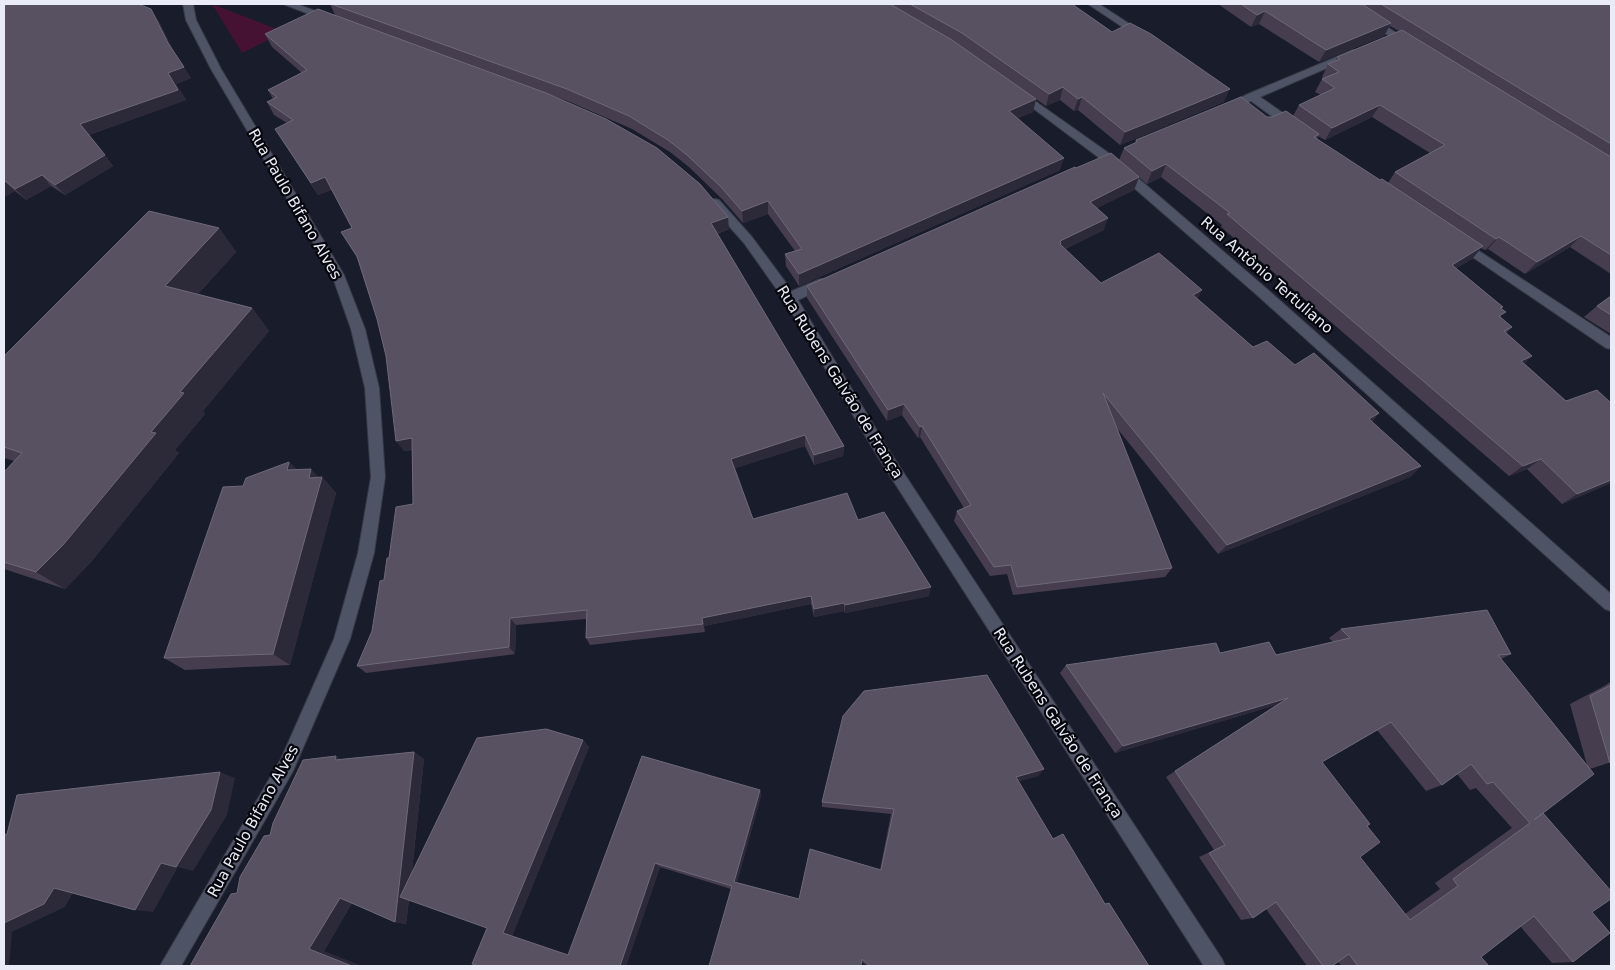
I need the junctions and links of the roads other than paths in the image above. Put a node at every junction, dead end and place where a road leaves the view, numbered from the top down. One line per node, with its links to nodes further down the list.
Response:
1 (188, 4): 24 (street, Rua Paulo Bifano Alves)
2 (288, 4): 5 (street)
3 (1093, 4): 8 (street)
4 (1344, 4): 6 (street)
5 (343, 24)
6 (1396, 36): 7 (street); 10 (street)
7 (1382, 41)
8 (1151, 42)
9 (1367, 47): 12 (street)
10 (1421, 51)
11 (1010, 86): 16 (street, Rua Antônio Tertuliano)
12 (1252, 96): 13 (street); 14 (street)
13 (1213, 112)
14 (1309, 137)
15 (1121, 151): 16 (street)
16 (1106, 157): 17 (street); 23 (street, Rua Antônio Tertuliano)
17 (1089, 164)
18 (707, 192): 21 (street, Rua Rubens Galvão de França)
19 (1447, 233): 22 (street)
20 (834, 278): 21 (street)
21 (790, 298): 25 (street, Rua Rubens Galvão de França)
22 (1611, 344)
23 (1611, 604)
24 (170, 966)
25 (1216, 966)

